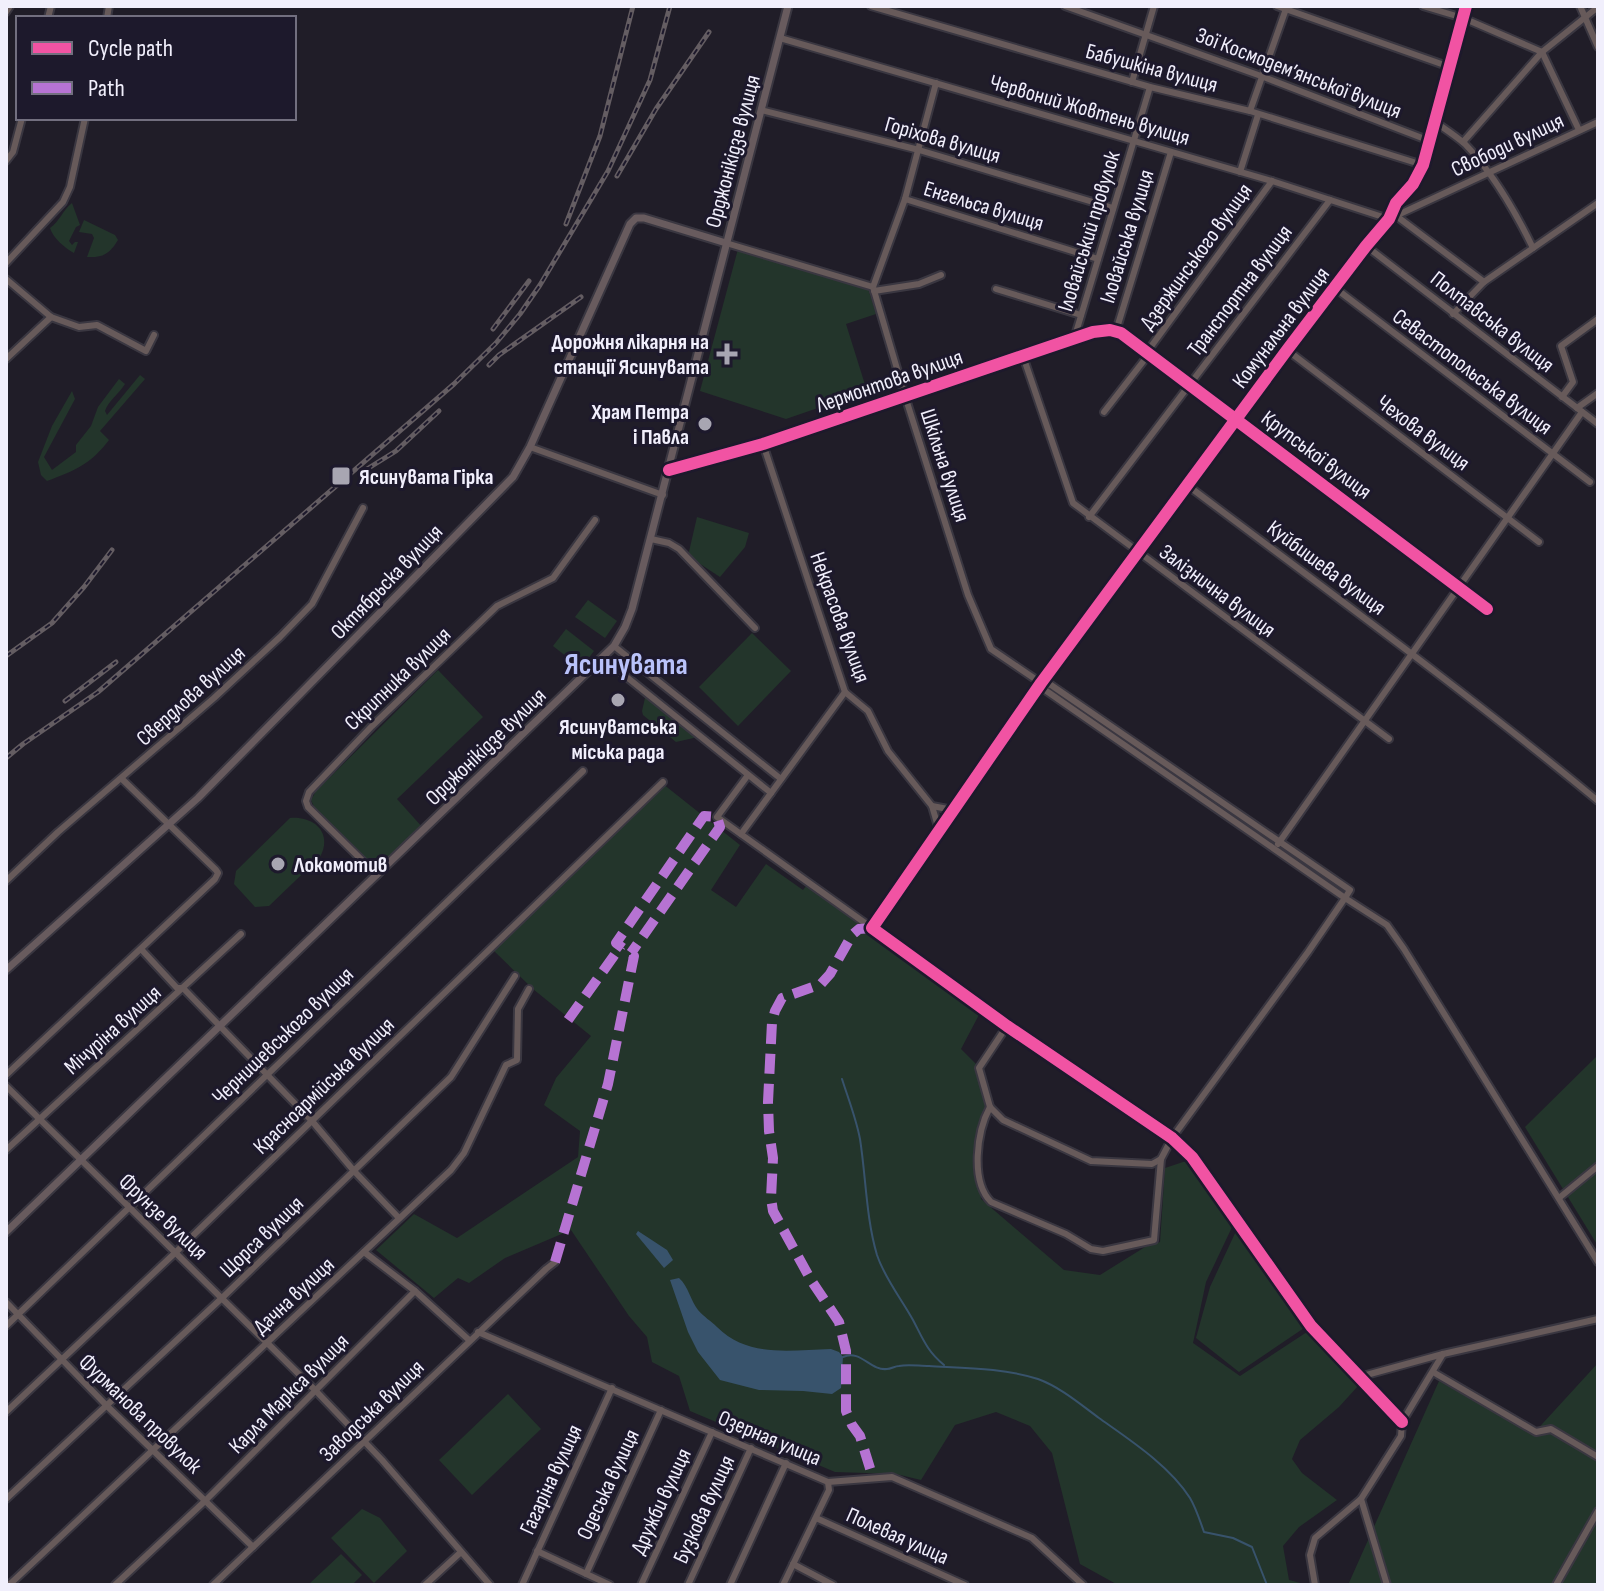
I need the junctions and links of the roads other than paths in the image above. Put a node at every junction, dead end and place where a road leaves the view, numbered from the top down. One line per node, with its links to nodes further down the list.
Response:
1 (10, 6): 12 (street)
2 (788, 6): 16 (main road, Орджонікідзе вулиця)
3 (871, 6): 21 (street, Бабушкіна вулиця)
4 (1065, 6): 15 (street, Зої Космодем’янської вулиця)
5 (1154, 6): 15 (street)
6 (1277, 6): 10 (street)
7 (1423, 6): 14 (street)
8 (1466, 6): 14 (street, Комунальна вулиця)
9 (1580, 6): 13 (street)
10 (1287, 7): 19 (street); 20 (street)
11 (1598, 7): 13 (street)
12 (6, 12)
13 (1585, 17): 17 (street); 18 (street)
14 (1463, 18): 18 (street); 19 (street, Комунальна вулиця)
15 (1145, 34): 20 (street, Зої Космодем’янської вулиця); 21 (street)
16 (780, 38): 22 (street, Червоний Жовтень вулиця); 24 (main road, Орджонікідзе вулиця)
17 (1598, 47)
18 (1542, 52): 31 (street); 34 (street)
19 (1450, 67): 29 (street, Комунальна вулиця)
20 (1261, 76): 25 (street); 33 (street, Зої Космодем’янської вулиця)
21 (1132, 82): 23 (street, Бабушкіна вулиця)
22 (936, 83): 32 (street, Червоний Жовтень вулиця); 35 (street)
23 (1150, 87): 25 (street, Бабушкіна вулиця); 32 (street, Іловайський провулок)
24 (761, 110): 35 (street, Горіхова вулиця); 47 (main road, Орджонікідзе вулиця)
25 (1250, 111): 26 (street, Бабушкіна вулиця)
26 (1258, 115): 38 (street, Бабушкіна вулиця); 39 (street)
27 (21, 120): 37 (street)
28 (85, 120): 51 (street)
29 (1435, 122): 33 (street, Комунальна вулиця); 34 (street)
30 (1598, 122): 31 (street, Свободи вулиця)
31 (1579, 130): 40 (street, Свободи вулиця)
32 (1134, 140): 36 (street, Червоний Жовтень вулиця); 45 (street, Іловайський провулок)
33 (1430, 141): 38 (street, Комунальна вулиця)
34 (1463, 142): 40 (street)
35 (919, 150): 42 (street); 45 (street, Горіхова вулиця)
36 (1171, 152): 39 (street, Червоний Жовтень вулиця); 62 (street, Іловайська вулиця)
37 (6, 161)
38 (1423, 165): 46 (street, Комунальна вулиця)
39 (1240, 172): 41 (street, Червоний Жовтень вулиця)
40 (1490, 173): 46 (street, Свободи вулиця); 49 (street)
41 (1272, 181): 43 (street, Червоний Жовтень вулиця); 66 (street, Дзержинського вулиця)
42 (905, 199): 50 (street, Енгельса вулиця); 56 (street)
43 (1330, 200): 46 (street, Червоний Жовтень вулиця); 69 (street, Транспортна вулиця)
44 (1598, 203): 49 (street)
45 (1113, 208): 50 (street, Іловайський провулок)
46 (1392, 217): 48 (street, Комунальна вулиця); 54 (street, Червоний Жовтень вулиця)
47 (726, 243): 56 (street); 78 (main road, Октябрьска вулиця); 80 (main road, Орджонікідзе вулиця)
48 (1366, 246): 55 (street, Комунальна вулиця); 58 (street, Полтавська вулиця)
49 (1533, 248): 54 (street)
50 (1098, 259): 59 (street, Іловайський провулок)
51 (6, 263)
52 (941, 275): 56 (street)
53 (6, 279): 60 (street)
54 (1484, 282): 58 (street)
55 (1335, 288): 65 (street, Комунальна вулиця); 79 (street, Севастопольська вулиця)
56 (874, 289): 71 (street, Шкільна вулиця)
57 (996, 289): 59 (street)
58 (1453, 314): 72 (street, Полтавська вулиця)
59 (1081, 315): 64 (street, Іловайський провулок)
60 (51, 317): 63 (street); 68 (street)
61 (1598, 319): 72 (street)
62 (1118, 332): 64 (street, Лермонтова вулиця); 66 (street, Крупської вулиця)
63 (154, 335)
64 (1074, 339): 67 (street, Лермонтова вулиця)
65 (1287, 350): 75 (street, Комунальна вулиця); 86 (street, Чехова вулиця)
66 (1148, 353): 69 (street, Крупської вулиця); 74 (street, Дзержинського вулиця)
67 (1023, 356): 71 (street, Лермонтова вулиця); 85 (street, Залізнична вулиця)
68 (6, 359)
69 (1190, 384): 75 (street, Крупської вулиця); 85 (street, Транспортна вулиця)
70 (1598, 393): 73 (street)
71 (905, 396): 77 (street, Лермонтова вулиця); 97 (street, Шкільна вулиця)
72 (1562, 397): 73 (street, Полтавська вулиця)
73 (1580, 410): 76 (street, Полтавська вулиця); 79 (street)
74 (1104, 412)
75 (1236, 418): 82 (street, Комунальна вулиця); 91 (street, Крупської вулиця)
76 (1598, 424)
77 (763, 444): 80 (street, Лермонтова вулиця); 98 (street, Некрасова вулиця)
78 (530, 447): 83 (street); 110 (main road, Октябрьска вулиця)
79 (1553, 454): 81 (street, Севастопольська вулиця); 86 (street)
80 (669, 470): 83 (main road, Орджонікідзе вулиця)
81 (1590, 482)
82 (1187, 485): 90 (street, Комунальна вулиця); 95 (street, Куйбишева вулиця)
83 (663, 495): 88 (main road, Орджонікідзе вулиця)
84 (363, 508): 103 (street, Свердлова вулиця)
85 (1089, 517): 90 (street, Залізнична вулиця)
86 (1507, 518): 89 (street, Чехова вулиця); 91 (street)
87 (595, 520): 115 (street, Скрипника вулиця)
88 (651, 539): 93 (street); 94 (main road, Орджонікідзе вулиця)
89 (1539, 542)
90 (1138, 552): 97 (street, Комунальна вулиця); 99 (street, Залізнична вулиця)
91 (1458, 587): 92 (street, Крупської вулиця); 95 (street)
92 (1487, 609)
93 (755, 628)
94 (614, 646): 96 (main road, Орджонікідзе вулиця); 104 (street)
95 (1412, 654): 99 (street); 107 (street, Куйбишева вулиця)
96 (603, 658): 102 (street); 115 (main road, Орджонікідзе вулиця)
97 (1041, 683): 109 (street, Комунальна вулиця); 113 (street, Шкільна вулиця); 114 (street, Шкільна вулиця)
98 (845, 692): 104 (street); 108 (street, Некрасова вулиця)
99 (1364, 721): 100 (street, Залізнична вулиця); 113 (street)
100 (1389, 739)
101 (583, 771): 128 (street, Чернишевського вулиця)
102 (748, 775): 106 (street); 112 (street)
103 (122, 779): 110 (street); 116 (street, Свердлова вулиця)
104 (781, 779): 106 (street)
105 (663, 782): 132 (street, Красноармійська вулиця)
106 (771, 793): 112 (street)
107 (1598, 801)
108 (932, 806): 109 (street); 111 (street)
109 (953, 810): 111 (street, Комунальна вулиця)
110 (170, 825): 120 (street); 121 (main road, Октябрьска вулиця)
111 (939, 830): 118 (street, Комунальна вулиця)
112 (741, 834): 118 (street)
113 (1279, 842): 114 (street); 117 (street, Шкільна вулиця)
114 (1274, 850): 117 (street, Шкільна вулиця)
115 (377, 875): 125 (main road, Орджонікідзе вулиця)
116 (6, 881)
117 (1345, 898): 133 (street); 139 (street, Шкільна вулиця)
118 (872, 928): 126 (street)
119 (241, 934): 123 (street, Мічуріна вулиця)
120 (141, 949): 123 (street); 127 (street)
121 (6, 970)
122 (515, 976): 138 (street, Щорса вулиця)
123 (183, 988): 125 (street); 131 (street, Мічуріна вулиця)
124 (529, 989): 141 (street, Дачна вулиця)
125 (220, 1026): 128 (street); 136 (main road, Орджонікідзе вулиця)
126 (1007, 1026): 130 (street); 133 (street)
127 (6, 1075)
128 (267, 1075): 132 (street); 140 (street, Чернишевського вулиця)
129 (6, 1086): 131 (street, Фрунзе вулиця)
130 (990, 1107): 135 (street); 135 (street)
131 (39, 1119): 134 (street, Мічуріна вулиця); 136 (street, Фрунзе вулиця)
132 (312, 1121): 138 (street); 143 (street, Красноармійська вулиця)
133 (1172, 1138): 135 (street); 159 (street)
134 (6, 1150)
135 (1161, 1159)
136 (81, 1160): 140 (street, Фрунзе вулиця); 142 (main road, Орджонікідзе вулиця)
137 (1598, 1166): 139 (street)
138 (354, 1171): 141 (street); 148 (street, Щорса вулиця)
139 (1559, 1198): 146 (street, Шкільна вулиця)
140 (129, 1208): 143 (street, Фрунзе вулиця); 150 (street, Чернишевського вулиця)
141 (399, 1218): 144 (street, Дачна вулиця)
142 (6, 1232)
143 (176, 1252): 148 (street, Фрунзе вулиця); 157 (street, Красноармійська вулиця)
144 (364, 1252): 147 (street); 155 (street, Дачна вулиця)
145 (555, 1262): 153 (street, Заводська вулиця)
146 (1598, 1262)
147 (415, 1291): 154 (street); 161 (street, Карла Маркса вулиця)
148 (222, 1298): 155 (street, Фрунзе вулиця); 162 (street, Щорса вулиця)
149 (6, 1302): 150 (street, Фурманова провулок)
150 (18, 1314): 152 (street, Чернишевського вулиця); 157 (street, Фурманова провулок)
151 (1598, 1319): 156 (street)
152 (6, 1326)
153 (478, 1332): 154 (street, Заводська вулиця); 160 (street, Озерная улица)
154 (469, 1340): 167 (street, Заводська вулиця)
155 (267, 1343): 161 (street, Фрунзе вулиця); 169 (street, Дачна вулиця)
156 (1443, 1354): 158 (street); 159 (street)
157 (61, 1360): 162 (street, Фурманова провулок); 164 (street, Красноармійська вулиця)
158 (1433, 1372): 165 (street); 170 (street)
159 (1359, 1377): 165 (street)
160 (612, 1388): 163 (street, Озерная улица); 179 (street, Гагаріна вулиця)
161 (315, 1390): 167 (street, Фрунзе вулиця); 175 (street, Карла Маркса вулиця)
162 (106, 1405): 169 (street, Фурманова провулок); 173 (street, Щорса вулиця)
163 (661, 1410): 166 (street, Озерная улица); 182 (street, Одеська вулиця)
164 (6, 1412)
165 (1402, 1422): 174 (street)
166 (712, 1432): 168 (street, Озерная улица); 190 (street, Дружби вулиця)
167 (363, 1441): 178 (street, Заводська вулиця); 180 (street, Фрунзе вулиця)
168 (751, 1448): 171 (street, Озерная улица); 191 (street, Бузкова вулиця)
169 (154, 1450): 175 (street, Фурманова провулок); 183 (street, Дачна вулиця)
170 (1598, 1457)
171 (786, 1463): 172 (street, Озерная улица); 192 (street)
172 (828, 1482): 177 (street); 196 (street, Озерная улица)
173 (6, 1499)
174 (1361, 1499): 197 (street); 198 (street)
175 (205, 1501): 178 (street, Фурманова провулок); 184 (street, Карла Маркса вулиця)
176 (1598, 1511): 199 (street)
177 (816, 1518): 181 (street); 195 (street, Полевая улица)
178 (253, 1547): 185 (street, Заводська вулиця)
179 (537, 1551): 182 (street); 188 (street, Гагаріна вулиця)
180 (461, 1552): 186 (street); 187 (street, Фрунзе вулиця)
181 (793, 1564): 193 (street); 194 (street)
182 (586, 1574): 189 (street)
183 (9, 1585)
184 (115, 1585)
185 (213, 1585)
186 (425, 1585)
187 (490, 1585)
188 (522, 1585)
189 (610, 1585)
190 (641, 1585)
191 (688, 1585)
192 (730, 1585)
193 (783, 1585)
194 (833, 1585)
195 (965, 1585)
196 (1083, 1585)
197 (1315, 1585)
198 (1387, 1585)
199 (1556, 1585)

